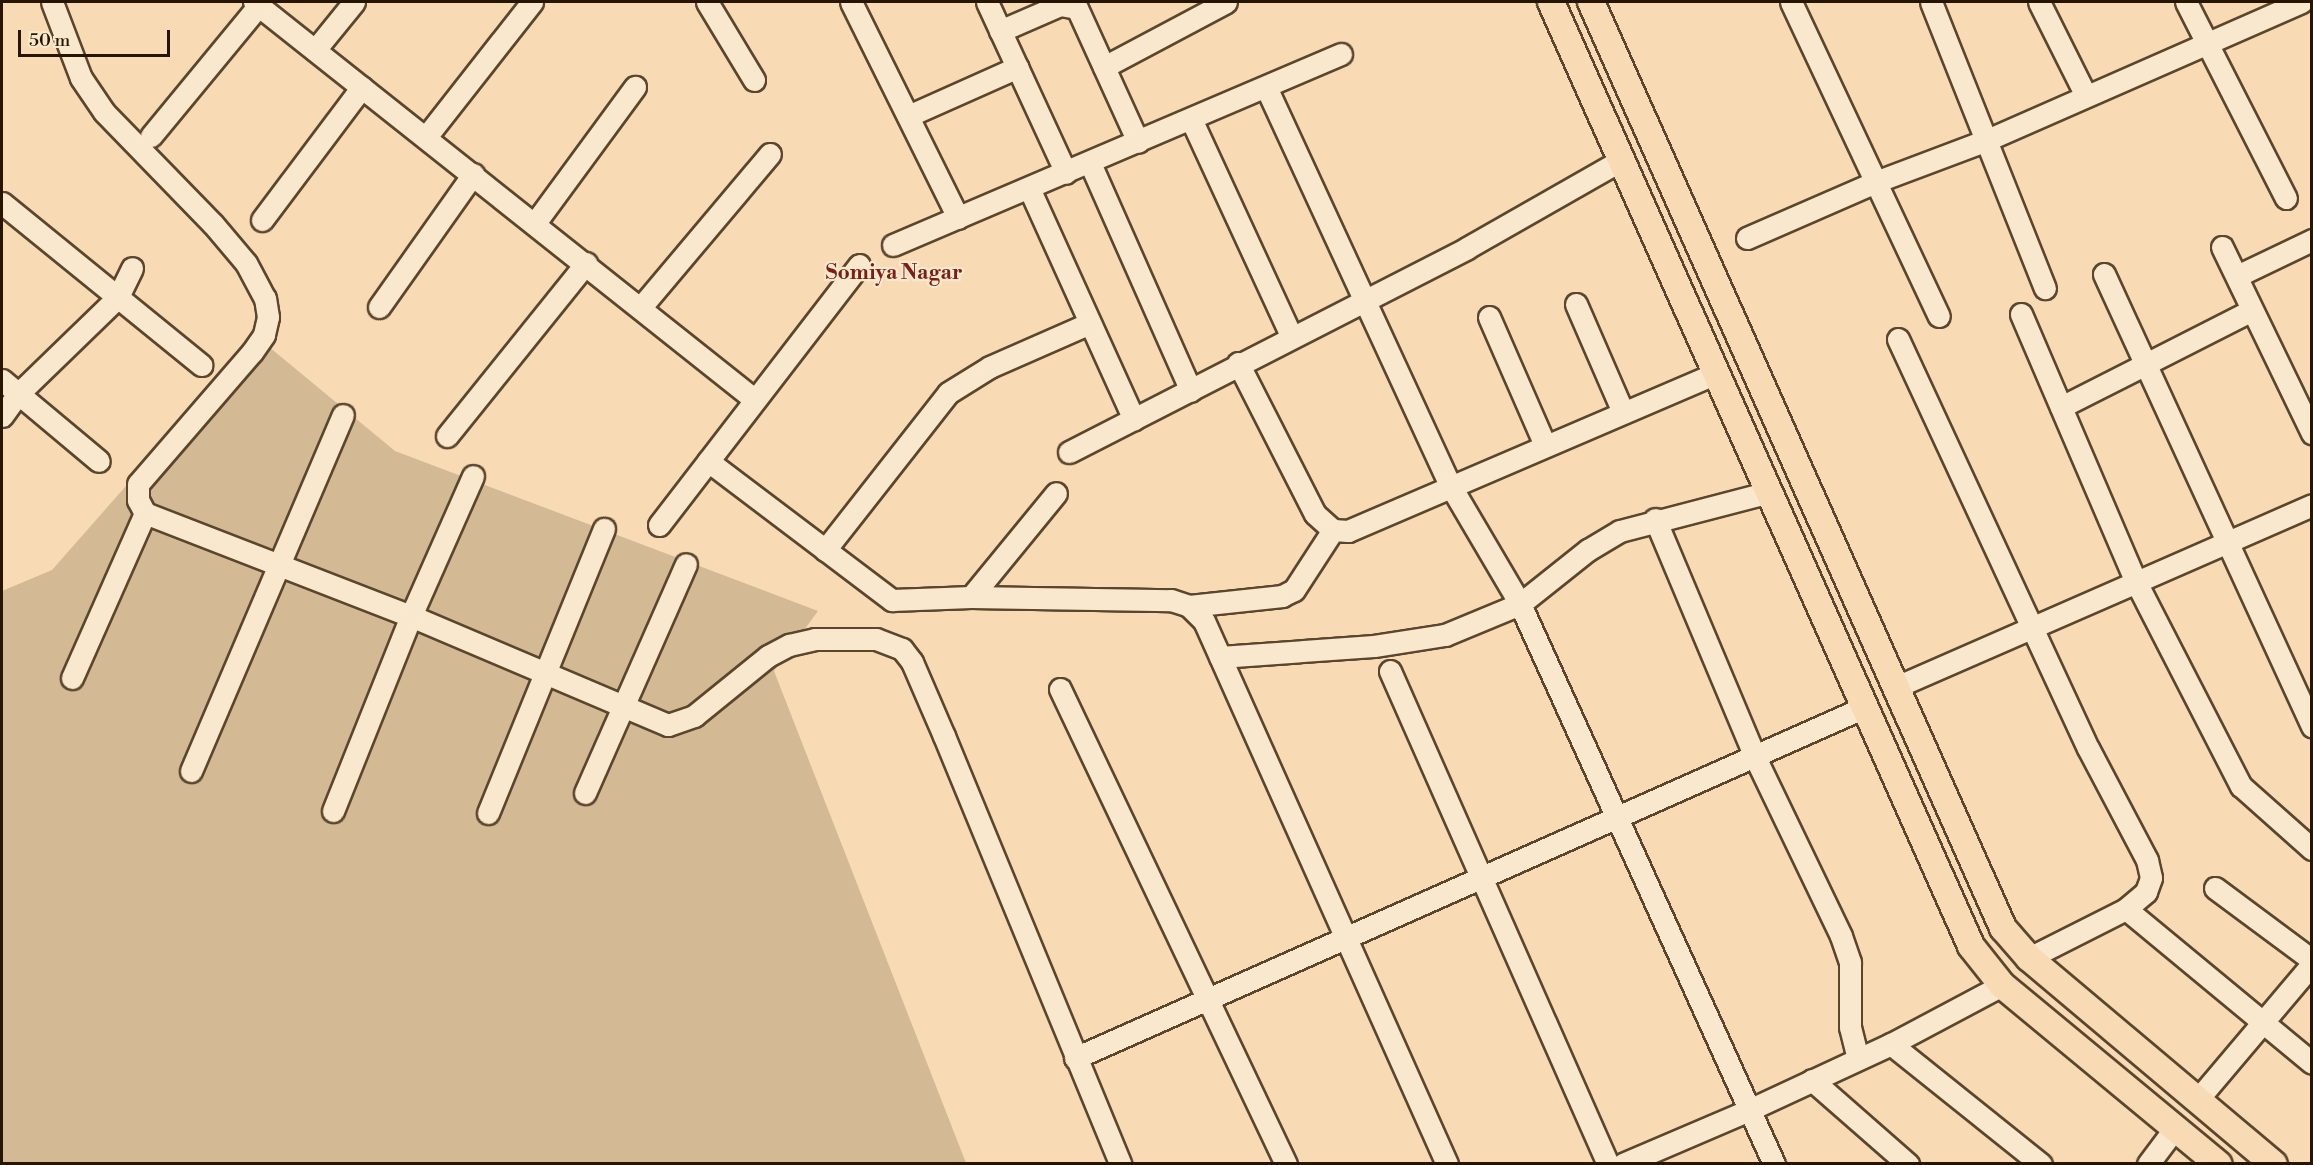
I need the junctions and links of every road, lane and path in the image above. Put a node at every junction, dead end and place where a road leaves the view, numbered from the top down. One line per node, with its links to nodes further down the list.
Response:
1 (52, 2): 91 (street)
2 (354, 2): 18 (street)
3 (532, 2): 30 (street)
4 (707, 2): 22 (street)
5 (851, 2): 27 (street)
6 (987, 2): 16 (street)
7 (1226, 2): 21 (street)
8 (1551, 2): 34 (main road)
9 (1591, 2): 110 (main road)
10 (1791, 2): 38 (street)
11 (1931, 2): 31 (street)
12 (2039, 2): 26 (street)
13 (2186, 2): 17 (street)
14 (2301, 2): 17 (street)
15 (257, 3): 18 (street); 29 (street)
16 (1000, 31): 20 (street); 21 (street)
17 (2207, 44): 26 (street); 40 (street)
18 (315, 50): 23 (street)
19 (1341, 54): 25 (street)
20 (1017, 67): 27 (street); 36 (street)
21 (1104, 67): 32 (street)
22 (754, 80)
23 (362, 87): 30 (street); 43 (street)
24 (635, 87): 44 (street)
25 (1266, 87): 28 (street); 56 (street)
26 (2085, 94): 31 (street)
27 (908, 116): 42 (street)
28 (1191, 119): 32 (street); 65 (street)
29 (151, 136)
30 (426, 137): 37 (street)
31 (1987, 140): 38 (street); 54 (street)
32 (1138, 142): 35 (street)
33 (770, 154): 59 (street)
34 (1622, 160): 56 (street); 70 (main road)
35 (1090, 163): 36 (street); 72 (street)
36 (1066, 173): 39 (street)
37 (473, 174): 44 (street); 58 (street)
38 (1878, 181): 45 (street); 62 (street)
39 (1029, 188): 42 (street); 64 (street)
40 (2286, 198)
41 (2, 203): 55 (street)
42 (958, 218): 47 (street)
43 (262, 220)
44 (535, 223): 49 (street)
45 (1747, 238)
46 (2312, 240): 53 (street)
47 (893, 245)
48 (2222, 247): 53 (street)
49 (586, 263): 59 (street); 81 (street)
50 (858, 265): 74 (street)
51 (132, 268): 55 (street)
52 (2104, 274): 68 (street)
53 (2237, 276): 60 (street)
54 (2045, 288)
55 (118, 297): 69 (street); 73 (street)
56 (1364, 301): 65 (street); 87 (street)
57 (1576, 304): 76 (street)
58 (379, 307)
59 (641, 307): 74 (street)
60 (2252, 310): 68 (street); 80 (street)
61 (2021, 314): 75 (street)
62 (1939, 316)
63 (1490, 317): 82 (street)
64 (1090, 323): 79 (street); 97 (street)
65 (1291, 335): 67 (street)
66 (1898, 339): 105 (street)
67 (1238, 363): 72 (street); 95 (street)
68 (2146, 364): 75 (street); 96 (street)
69 (201, 365)
70 (1716, 373): 76 (street); 88 (main road)
71 (2, 380): 73 (street)
72 (1191, 391): 79 (street)
73 (18, 394): 78 (street); 84 (street)
74 (754, 399): 85 (street)
75 (2061, 407): 100 (street)
76 (1623, 412): 82 (street)
77 (343, 415): 99 (street)
78 (2, 416)
79 (1134, 419): 83 (street)
80 (2312, 433)
81 (447, 436)
82 (1545, 445): 87 (street)
83 (1069, 452)
84 (99, 460)
85 (708, 461): 93 (street); 97 (street)
86 (473, 476): 104 (street)
87 (1450, 485): 95 (street); 102 (street)
88 (1770, 492): 92 (street); 113 (main road)
89 (1056, 493): 101 (street)
90 (2312, 506): 96 (street)
91 (145, 513): 99 (street); 109 (street)
92 (1655, 519): 102 (street); 115 (street)
93 (660, 525)
94 (604, 529): 108 (street)
95 (1333, 530): 103 (street)
96 (2229, 543): 100 (street); 114 (street)
97 (825, 550): 101 (street)
98 (686, 564): 112 (street)
99 (279, 565): 104 (street); 116 (street)
100 (2135, 579): 105 (street); 121 (street)
101 (971, 597): 103 (street)
102 (1520, 604): 106 (street); 120 (street)
103 (1189, 606): 106 (street)
104 (411, 616): 108 (street); 118 (street)
105 (2034, 627): 110 (street); 124 (street)
106 (1220, 657): 125 (street)
107 (1390, 671): 122 (street)
108 (545, 674): 112 (street); 119 (street)
109 (72, 678)
110 (1896, 687): 126 (main road)
111 (1060, 689): 129 (street)
112 (621, 706): 117 (street); 132 (street)
113 (1865, 707): 115 (street); 128 (main road)
114 (2312, 726)
115 (1754, 755): 120 (street); 133 (street)
116 (191, 771)
117 (585, 793)
118 (333, 811)
119 (488, 813)
120 (1616, 817): 122 (street); 137 (street)
121 (2312, 849)
122 (1483, 876): 125 (street); 142 (street)
123 (2216, 888): 127 (street)
124 (2126, 909): 126 (street); 130 (street)
125 (1347, 940): 129 (street); 141 (street)
126 (2029, 958): 136 (main road)
127 (2312, 962): 130 (street)
128 (2002, 985): 131 (street); 138 (main road)
129 (1209, 998): 132 (street); 140 (street)
130 (2262, 1026): 134 (street); 136 (street)
131 (1891, 1044): 133 (street); 146 (street)
132 (1075, 1058): 139 (street)
133 (1858, 1059): 135 (street)
134 (2312, 1064)
135 (1812, 1080): 137 (street); 145 (street)
136 (2198, 1099): 149 (main road)
137 (1749, 1110): 143 (street); 144 (street)
138 (2175, 1128): 147 (street); 148 (main road)
139 (1120, 1164)
140 (1286, 1164)
141 (1447, 1164)
142 (1608, 1164)
143 (1623, 1164)
144 (1774, 1164)
145 (1908, 1164)
146 (2041, 1164)
147 (2148, 1164)
148 (2218, 1164)
149 (2274, 1164)

